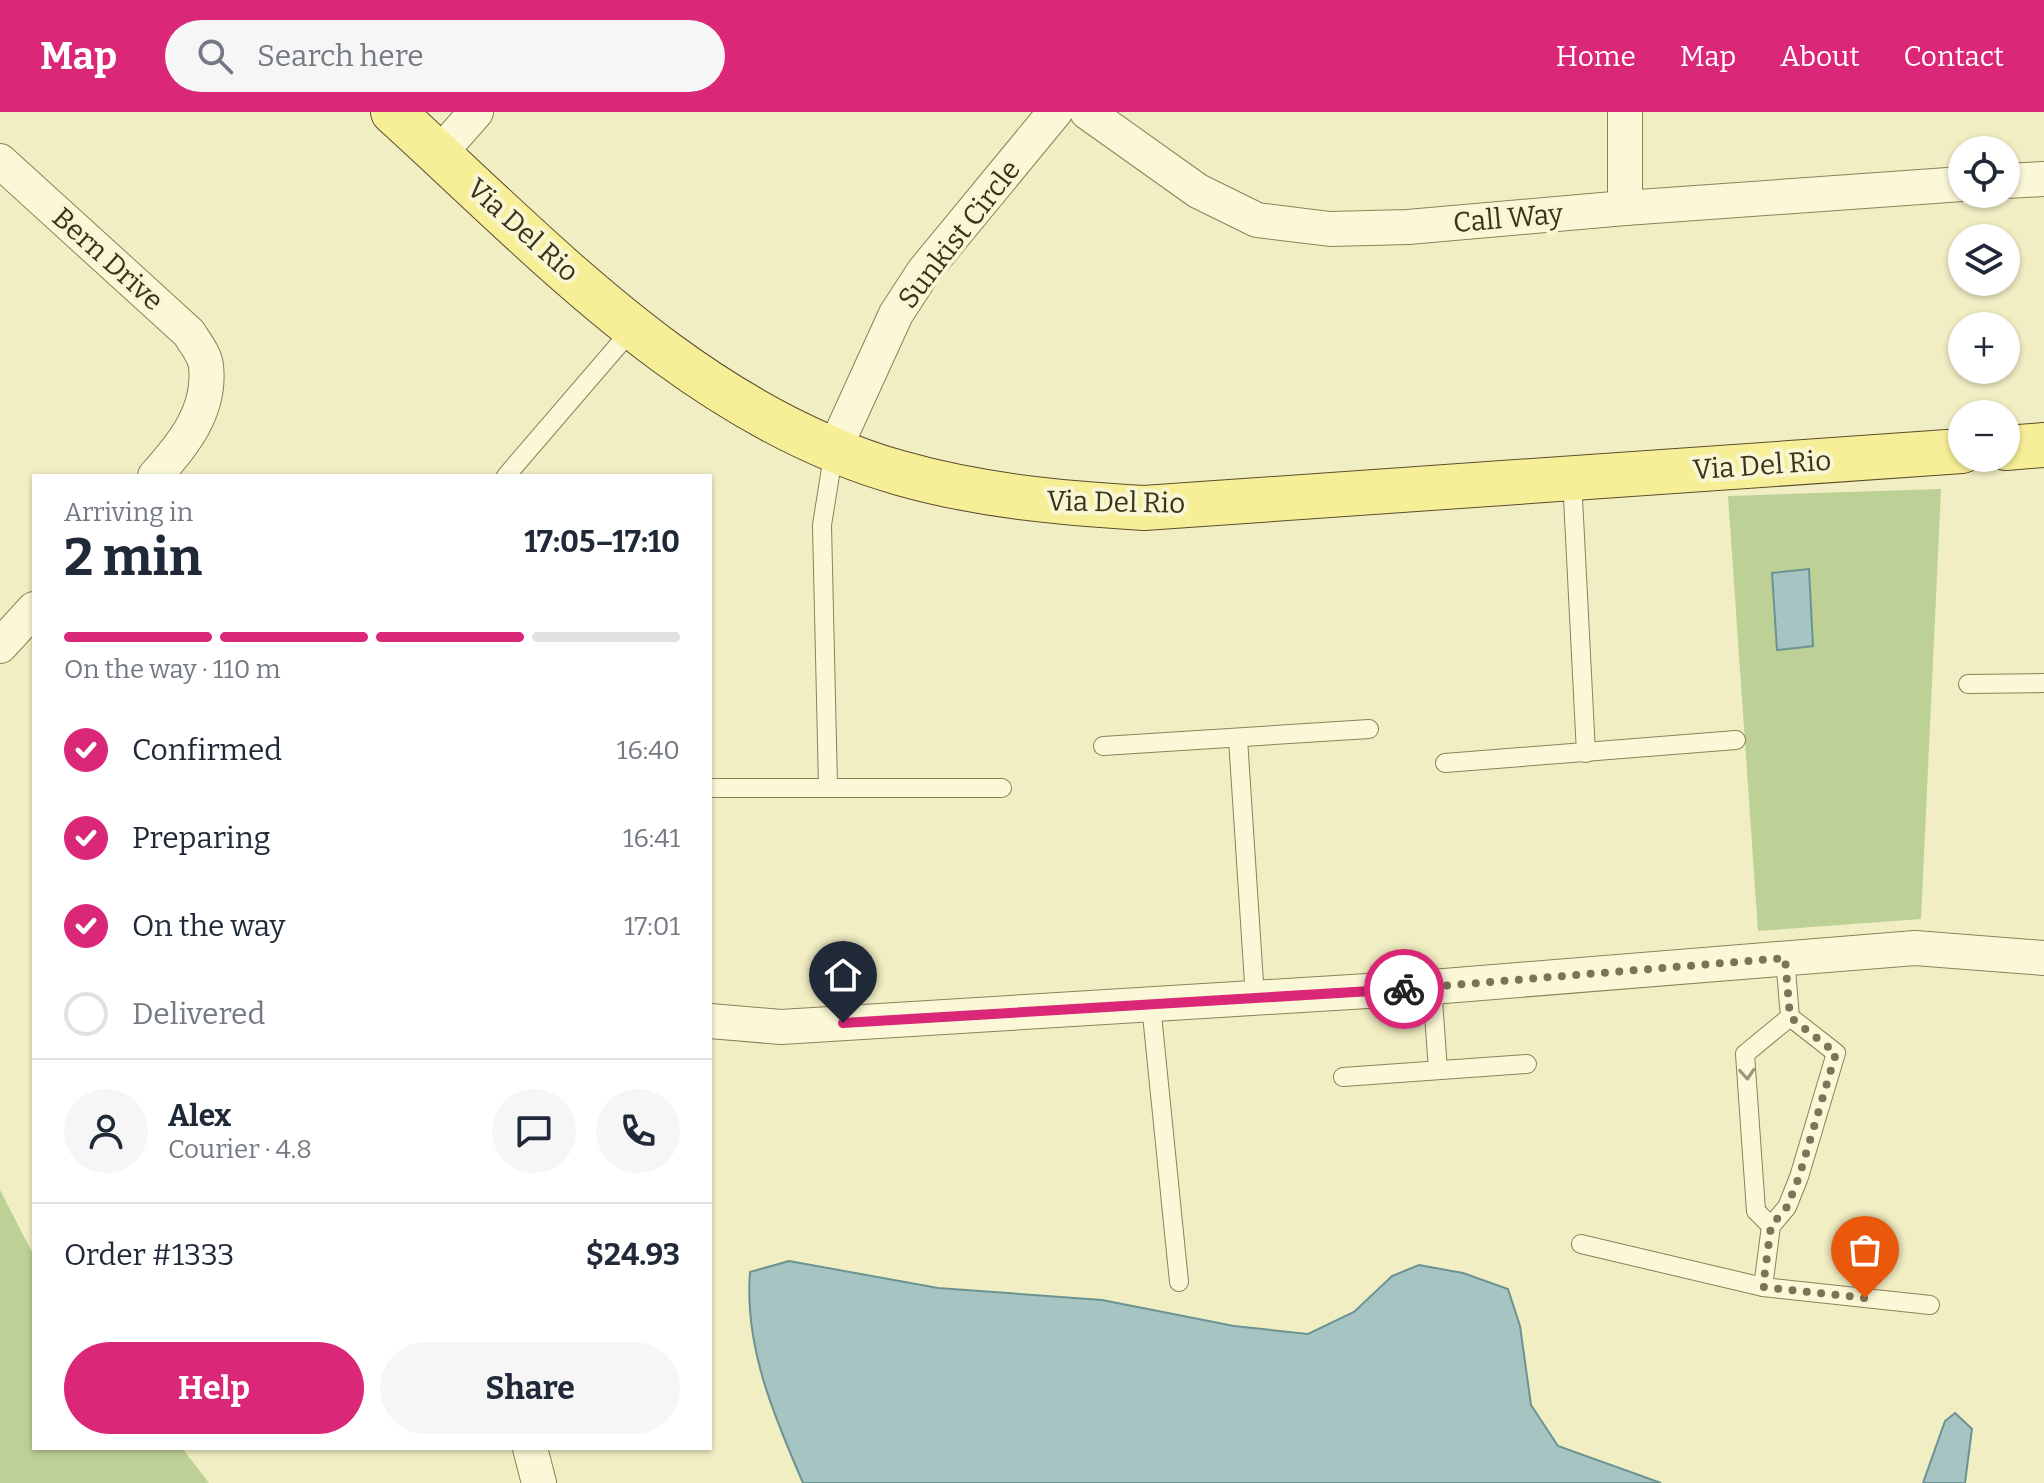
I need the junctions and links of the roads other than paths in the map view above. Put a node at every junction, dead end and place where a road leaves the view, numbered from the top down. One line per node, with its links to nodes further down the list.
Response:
1 (393, 112): 6 (main road, Via Del Rio)
2 (476, 112): 6 (street)
3 (1055, 112): 15 (street, Sunkist Circle)
4 (1087, 112): 11 (street, Call Way)
5 (1625, 112): 11 (street)
6 (439, 154): 12 (main road, Via Del Rio)
7 (0, 161): 17 (street, Bern Drive)
8 (2044, 179): 9 (street)
9 (2020, 180)
10 (1948, 185): 11 (street, Call Way)
11 (1625, 208)
12 (634, 327): 15 (main road, Via Del Rio); 18 (lane)
13 (2044, 445): 14 (main road)
14 (2020, 447)
15 (834, 450): 19 (main road, Via Del Rio); 30 (lane)
16 (1948, 452): 19 (main road, Via Del Rio)
17 (157, 474)
18 (508, 474)
19 (1572, 478): 28 (lane)
20 (32, 611): 21 (street)
21 (0, 646)
22 (2044, 683): 23 (lane)
23 (1968, 684)
24 (1369, 729): 25 (lane)
25 (1238, 739): 27 (lane); 36 (lane)
26 (1736, 740): 28 (lane)
27 (1103, 746)
28 (1586, 753): 29 (lane)
29 (1445, 763)
30 (828, 786): 31 (lane); 32 (lane)
31 (712, 788)
32 (1002, 788)
33 (1785, 958): 34 (street); 35 (street); 38 (lane)
34 (2044, 958)
35 (1432, 987): 36 (street); 41 (lane)
36 (1255, 998): 37 (street)
37 (1151, 1005): 39 (street); 45 (lane)
38 (1790, 1017): 43 (lane, one-way to 43); 43 (lane)
39 (712, 1021)
40 (1527, 1064): 41 (lane)
41 (1438, 1070): 42 (lane)
42 (1343, 1077)
43 (1771, 1226): 46 (lane)
44 (1581, 1244): 46 (lane)
45 (1179, 1282)
46 (1763, 1287): 47 (lane)
47 (1930, 1305)
48 (531, 1450): 49 (street)
49 (539, 1483)

